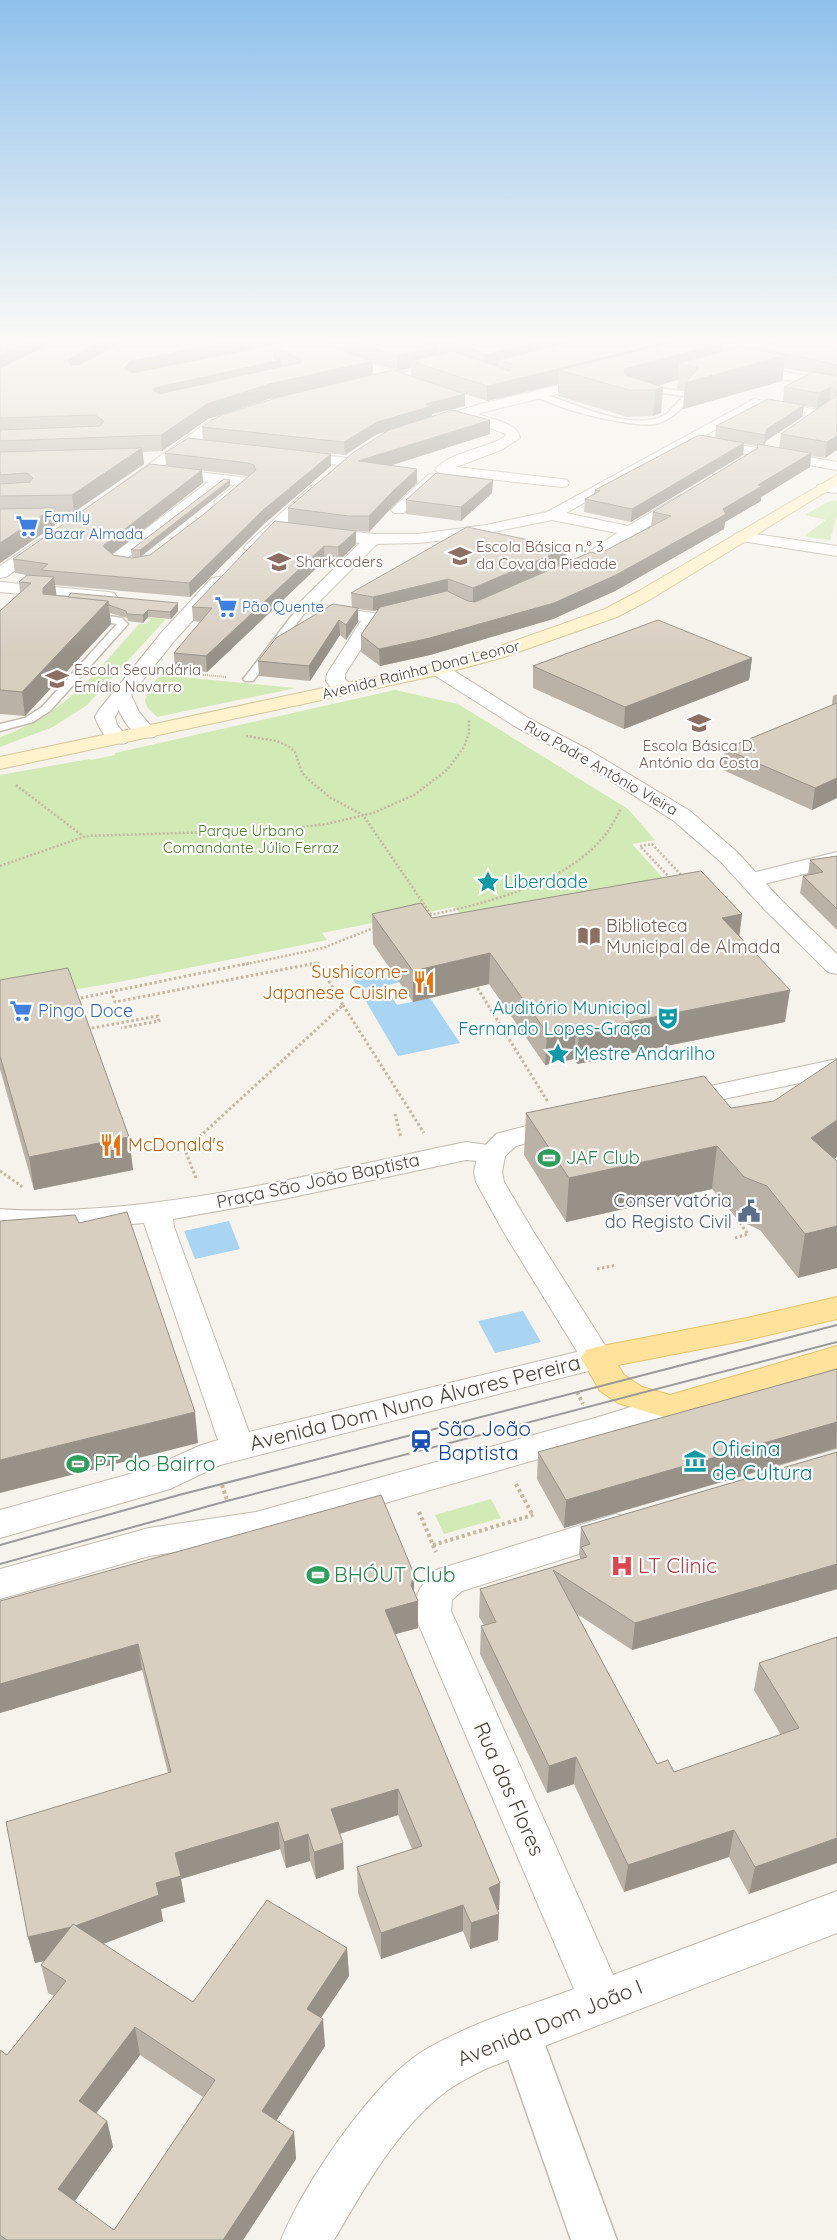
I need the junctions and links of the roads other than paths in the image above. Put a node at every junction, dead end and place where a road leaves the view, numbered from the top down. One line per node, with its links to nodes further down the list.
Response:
1 (184, 444): 9 (street)
2 (189, 445): 6 (street)
3 (502, 445): 14 (street)
4 (681, 445): 24 (street)
5 (715, 445): 12 (street)
6 (203, 446)
7 (362, 453): 11 (street)
8 (281, 455): 11 (street)
9 (166, 457): 10 (street); 13 (street)
10 (137, 458)
11 (348, 462): 27 (street)
12 (837, 466)
13 (148, 470): 15 (street); 20 (street)
14 (442, 470): 17 (street); 22 (street)
15 (221, 479): 23 (street); 33 (street)
16 (837, 479): 18 (main road, Avenida Rainha Dona Leonor)
17 (562, 483)
18 (830, 489): 31 (main road, Avenida Rainha Dona Leonor)
19 (697, 491): 29 (street)
20 (110, 496)
21 (96, 507): 25 (street)
22 (399, 510)
23 (211, 511)
24 (552, 515): 29 (street); 32 (street)
25 (81, 518): 26 (street); 37 (street)
26 (0, 520)
27 (271, 528): 28 (street); 35 (street)
28 (289, 530)
29 (630, 531): 38 (street)
30 (308, 532): 32 (street)
31 (741, 537): 34 (street); 47 (main road, Avenida Rainha Dona Leonor)
32 (373, 539): 43 (street)
33 (161, 551)
34 (837, 551)
35 (243, 556)
36 (230, 570): 42 (street)
37 (0, 573)
38 (547, 578)
39 (0, 587): 40 (street)
40 (128, 599)
41 (176, 603): 42 (street)
42 (195, 605): 50 (street)
43 (304, 607): 46 (street); 48 (lane)
44 (391, 614): 46 (street)
45 (77, 616): 51 (lane)
46 (372, 618): 49 (street)
47 (438, 669): 49 (main road, Avenida Rainha Dona Leonor); 56 (street, Rua Padre António Vieira)
48 (249, 679)
49 (346, 689): 52 (main road, Avenida Rainha Dona Leonor)
50 (122, 695): 52 (street); 53 (street)
51 (0, 728)
52 (147, 733): 53 (main road, Avenida Rainha Dona Leonor)
53 (118, 739): 54 (main road, Avenida Rainha Dona Leonor)
54 (0, 763)
55 (837, 860): 56 (street)
56 (752, 880): 57 (street, Rua Padre António Vieira)
57 (837, 967)
58 (837, 1067): 59 (street)
59 (661, 1104)
60 (583, 1120): 61 (street)
61 (492, 1153): 62 (street, Praça São João Baptista); 67 (street)
62 (157, 1212): 64 (street, Praça São João Baptista); 70 (street)
63 (0, 1219): 64 (street)
64 (52, 1220): 65 (street)
65 (0, 1230)
66 (837, 1308): 67 (main road, Avenida Dom Nuno Álvares Pereira)
67 (597, 1358): 69 (main road); 70 (street, Avenida Dom Nuno Álvares Pereira)
68 (837, 1358): 69 (main road)
69 (670, 1408): 73 (street)
70 (225, 1452): 72 (street, Avenida Dom Nuno Álvares Pereira)
71 (645, 1519): 75 (street, Rua das Flores)
72 (0, 1524)
73 (0, 1584)
74 (837, 1912): 75 (street, Avenida Dom João I)
75 (602, 2001): 76 (street, Avenida Dom João I)
76 (520, 2032): 77 (street, Avenida Dom João I); 78 (street)
77 (306, 2240)
78 (594, 2240)

